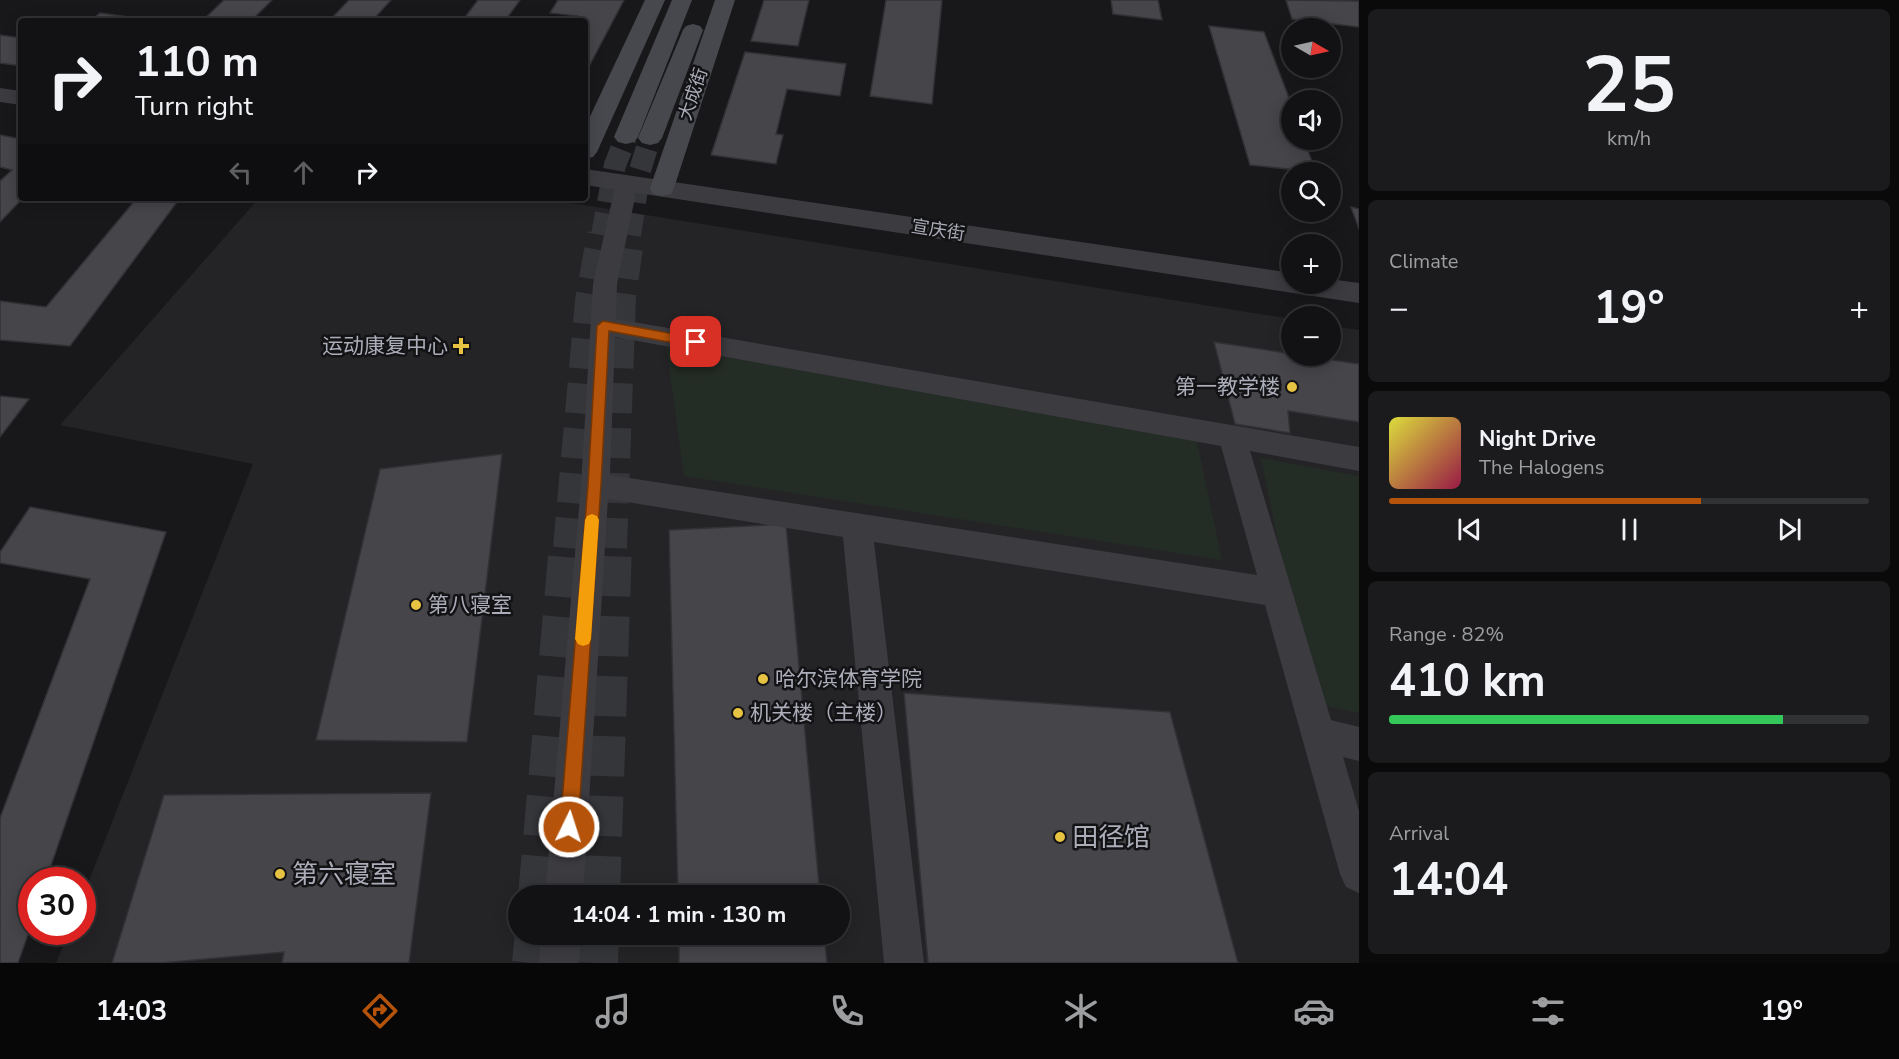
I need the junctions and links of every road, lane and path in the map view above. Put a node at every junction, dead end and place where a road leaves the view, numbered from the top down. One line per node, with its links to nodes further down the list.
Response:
1 (655, 0): 9 (main road)
2 (682, 0): 7 (main road)
3 (705, 0): 8 (main road, 大成街)
4 (725, 0): 12 (main road, 大成街)
5 (0, 95): 6 (street)
6 (18, 98)
7 (626, 136)
8 (650, 138)
9 (588, 145)
10 (588, 177): 11 (street, 宣庆街)
11 (627, 183): 12 (street, 宣庆街); 16 (street)
12 (662, 188): 13 (street, 宣庆街)
13 (1281, 281)
14 (1341, 290): 15 (street, 宣庆街)
15 (1359, 293)
16 (603, 326): 17 (street); 19 (street)
17 (1232, 437): 18 (street); 21 (street)
18 (1359, 459)
19 (595, 485): 20 (street); 25 (street)
20 (857, 526): 21 (street); 28 (street)
21 (1278, 593): 22 (street)
22 (1319, 734): 23 (street); 24 (street)
23 (1359, 744)
24 (1359, 874)
25 (565, 885)
26 (560, 945): 27 (street)
27 (559, 963)
28 (904, 963)

